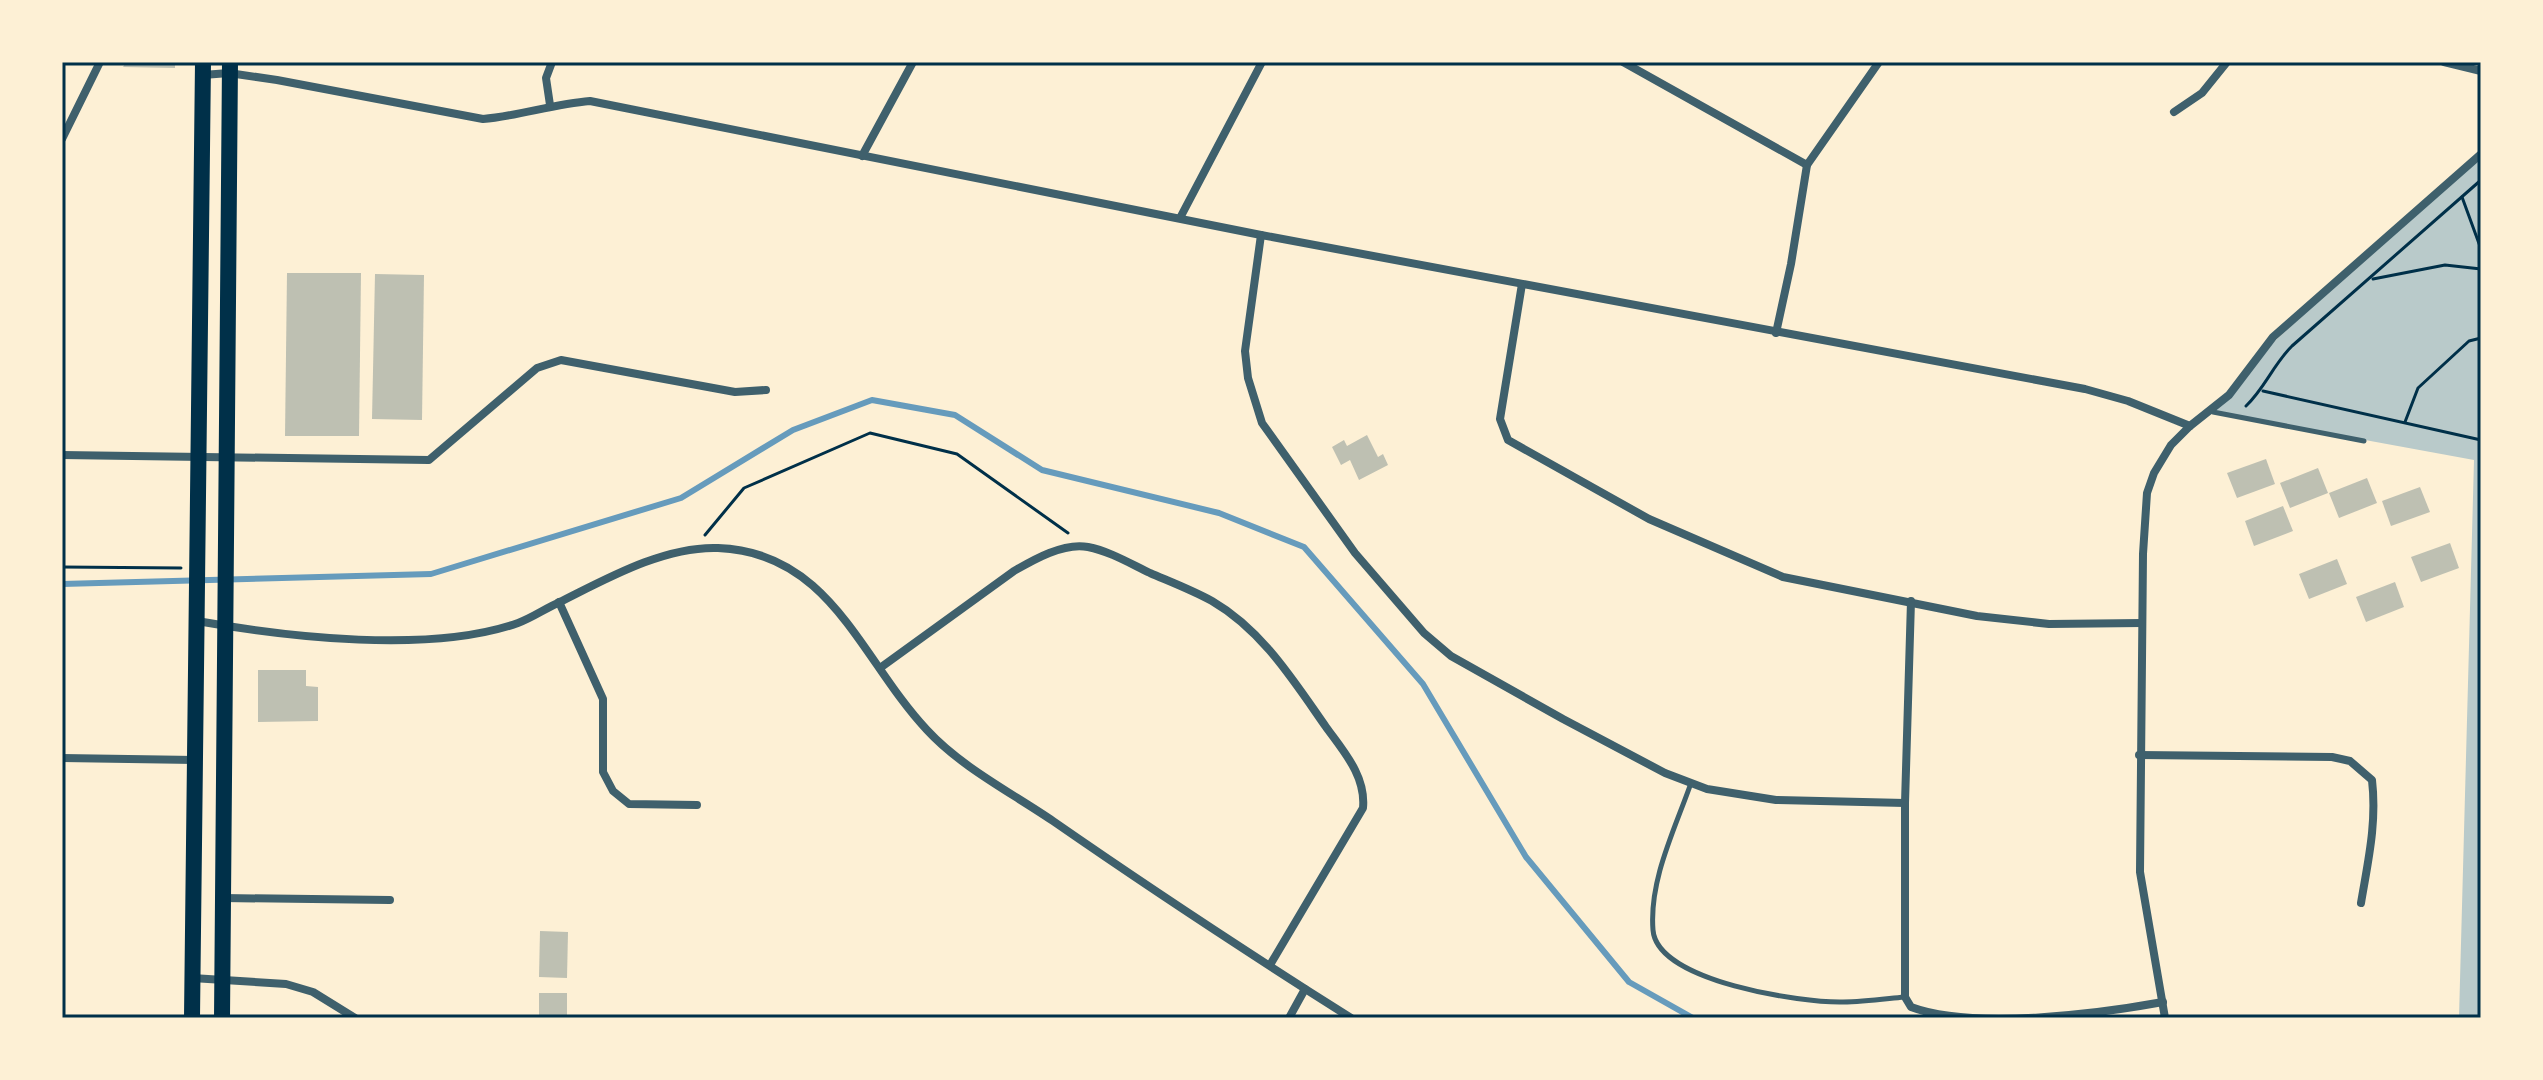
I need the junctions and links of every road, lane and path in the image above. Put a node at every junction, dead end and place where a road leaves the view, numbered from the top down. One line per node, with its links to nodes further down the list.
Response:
1 (100, 62): 14 (street)
2 (552, 62): 12 (street)
3 (913, 62): 16 (street)
4 (1262, 62): 20 (street)
5 (1623, 62): 17 (street)
6 (1879, 62): 17 (street)
7 (2227, 62): 13 (street)
8 (2444, 62): 11 (street)
9 (230, 68): 10 (street); 12 (street); 38 (main road)
10 (203, 69): 37 (main road)
11 (2481, 71)
12 (550, 105): 16 (street)
13 (2174, 112)
14 (62, 139)
15 (2481, 154): 30 (street)
16 (862, 156): 20 (street)
17 (1807, 165): 26 (street)
18 (2481, 180): 19 (path)
19 (2462, 197): 22 (path); 24 (path)
20 (1180, 218): 21 (street)
21 (1261, 235): 25 (street); 52 (street)
22 (2481, 249)
23 (2481, 269): 24 (path)
24 (2369, 280): 29 (path)
25 (1522, 284): 26 (street); 43 (street)
26 (1776, 333): 33 (street)
27 (2481, 338): 32 (path)
28 (766, 390): 38 (street)
29 (2263, 391): 31 (path); 32 (path)
30 (2213, 412): 31 (lane); 33 (street)
31 (2236, 415): 35 (lane)
32 (2405, 422): 34 (path)
33 (2190, 426): 46 (street)
34 (2481, 440)
35 (2364, 441)
36 (62, 455): 37 (street)
37 (198, 456): 38 (street); 42 (main road)
38 (226, 457): 47 (main road)
39 (1086, 546): 40 (path); 48 (street); 58 (street)
40 (695, 548): 44 (street); 48 (street)
41 (62, 567): 42 (path)
42 (189, 568): 45 (main road)
43 (1911, 601): 46 (street); 53 (street)
44 (559, 602): 47 (street); 54 (street)
45 (197, 621): 47 (street); 51 (main road)
46 (2142, 623): 49 (street)
47 (225, 626): 55 (main road)
48 (880, 668): 58 (street)
49 (2139, 755): 57 (street); 63 (street)
50 (62, 758): 51 (street)
51 (195, 760): 59 (main road)
52 (1691, 783): 53 (street); 62 (lane)
53 (1905, 803): 62 (street)
54 (697, 805)
55 (223, 898): 56 (street); 60 (main road)
56 (390, 900)
57 (2361, 903)
58 (1270, 965): 61 (street)
59 (192, 978): 60 (street); 64 (main road)
60 (222, 979): 65 (main road); 66 (street)
61 (1305, 989): 67 (street); 68 (street)
62 (1905, 997): 63 (street)
63 (2163, 1002): 69 (street)
64 (192, 1018)
65 (222, 1018)
66 (355, 1018)
67 (1289, 1018)
68 (1351, 1018)
69 (2165, 1018)

